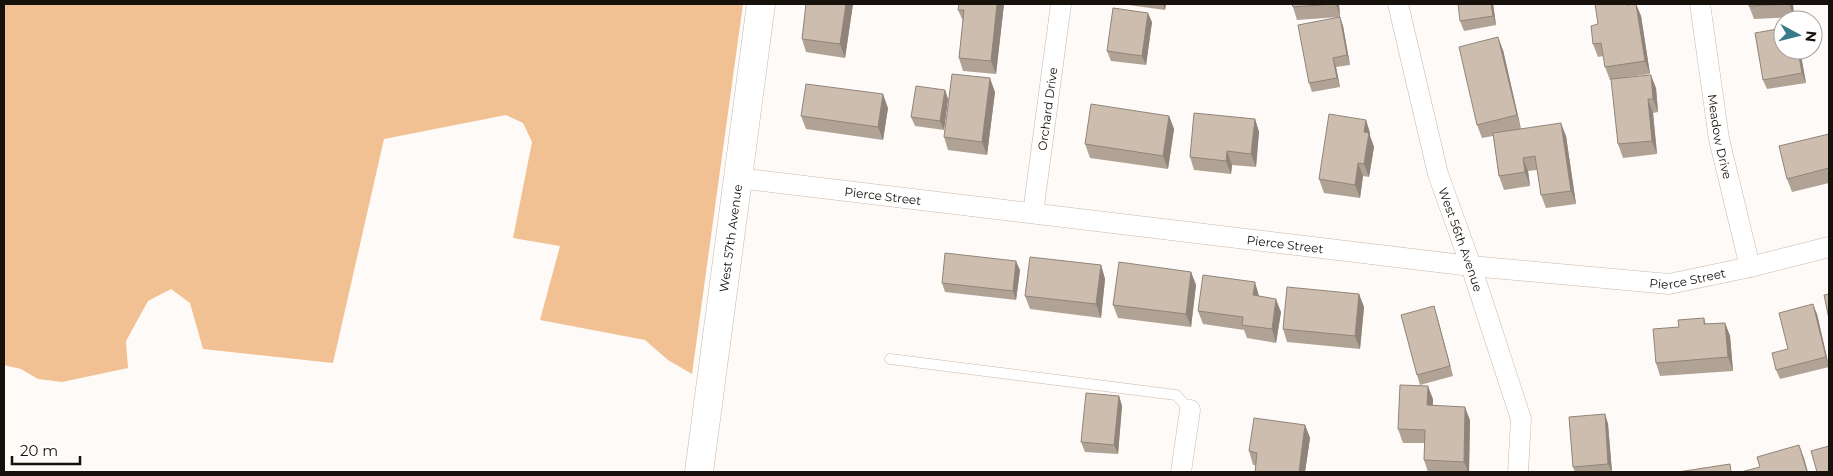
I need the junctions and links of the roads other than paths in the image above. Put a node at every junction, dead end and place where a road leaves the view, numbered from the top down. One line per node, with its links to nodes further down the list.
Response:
1 (761, 4): 5 (street, West 57th Avenue)
2 (1061, 4): 6 (street, Orchard Drive)
3 (1398, 4): 8 (street, West 56th Avenue)
4 (1700, 4): 9 (street, Meadow Drive)
5 (738, 178): 6 (street, Pierce Street); 12 (street, West 57th Avenue)
6 (1033, 214): 8 (street, Pierce Street)
7 (1829, 247): 9 (street, Pierce Street)
8 (1471, 266): 9 (street, Pierce Street); 14 (street, West 56th Avenue)
9 (1750, 267)
10 (890, 360): 11 (lane)
11 (1190, 410): 13 (street)
12 (699, 472)
13 (1181, 472)
14 (1518, 472)

